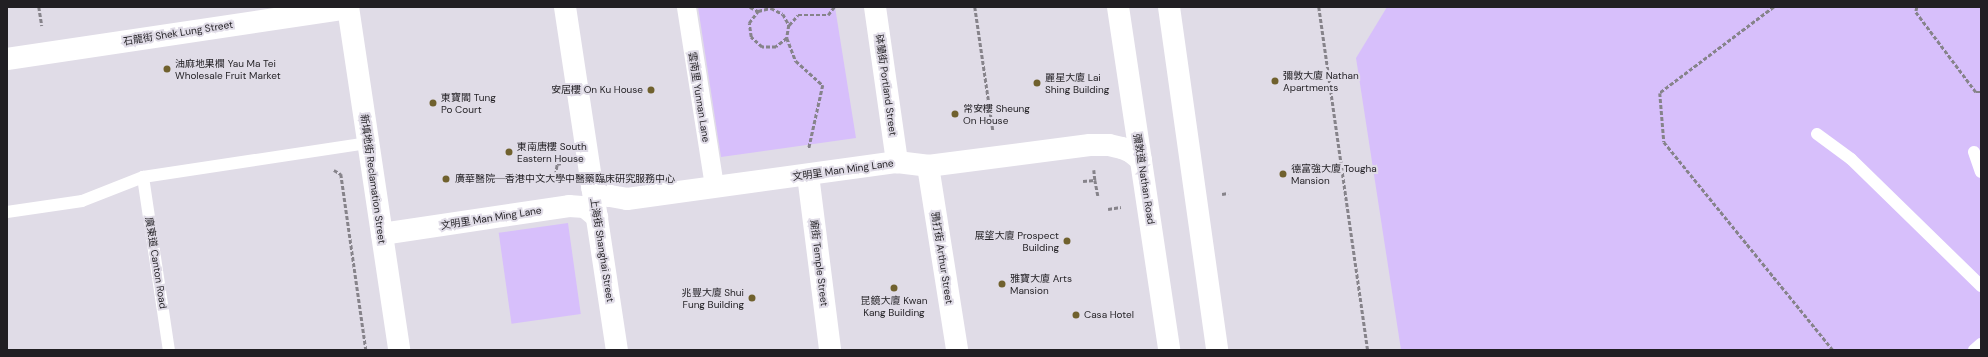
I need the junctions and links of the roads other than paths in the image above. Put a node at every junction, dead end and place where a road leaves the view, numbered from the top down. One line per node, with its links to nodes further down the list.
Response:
1 (348, 7): 7 (street, 石龍街 Shek Lung Street); 9 (street, 新填地街 Reclamation Street)
2 (565, 7): 18 (street, 上海街 Shanghai Street)
3 (686, 7): 17 (street, 雲南里 Yunnan Lane)
4 (875, 7): 12 (street, 砵蘭街 Portland Street)
5 (1118, 7): 11 (street, 彌敦道 Nathan Road)
6 (1169, 7): 30 (street)
7 (7, 59)
8 (1817, 134): 22 (lane)
9 (368, 143): 16 (lane); 21 (street, 新填地街 Reclamation Street)
10 (1974, 152): 14 (lane)
11 (1141, 160): 13 (street, 文明里 Man Ming Lane); 29 (street, 彌敦道 Nathan Road)
12 (898, 162): 13 (street, 文明里 Man Ming Lane); 15 (street, 文明里 Man Ming Lane)
13 (928, 166): 28 (street, 鴉打街 Arthur Street)
14 (1981, 172)
15 (808, 175): 17 (street, 文明里 Man Ming Lane); 27 (street, 廟街 Temple Street)
16 (143, 177): 19 (lane); 24 (lane, 廣東道 Canton Road)
17 (714, 186): 18 (street, 文明里 Man Ming Lane)
18 (592, 187): 20 (street, 上海街 Shanghai Street)
19 (7, 212)
20 (597, 217): 21 (street, 文明里 Man Ming Lane); 26 (street, 上海街 Shanghai Street)
21 (382, 234): 25 (street, 新填地街 Reclamation Street)
22 (1980, 285)
23 (1981, 344): 31 (lane)
24 (169, 350)
25 (399, 350)
26 (617, 350)
27 (830, 350)
28 (957, 350)
29 (1169, 350)
30 (1217, 350)
31 (1974, 350)

